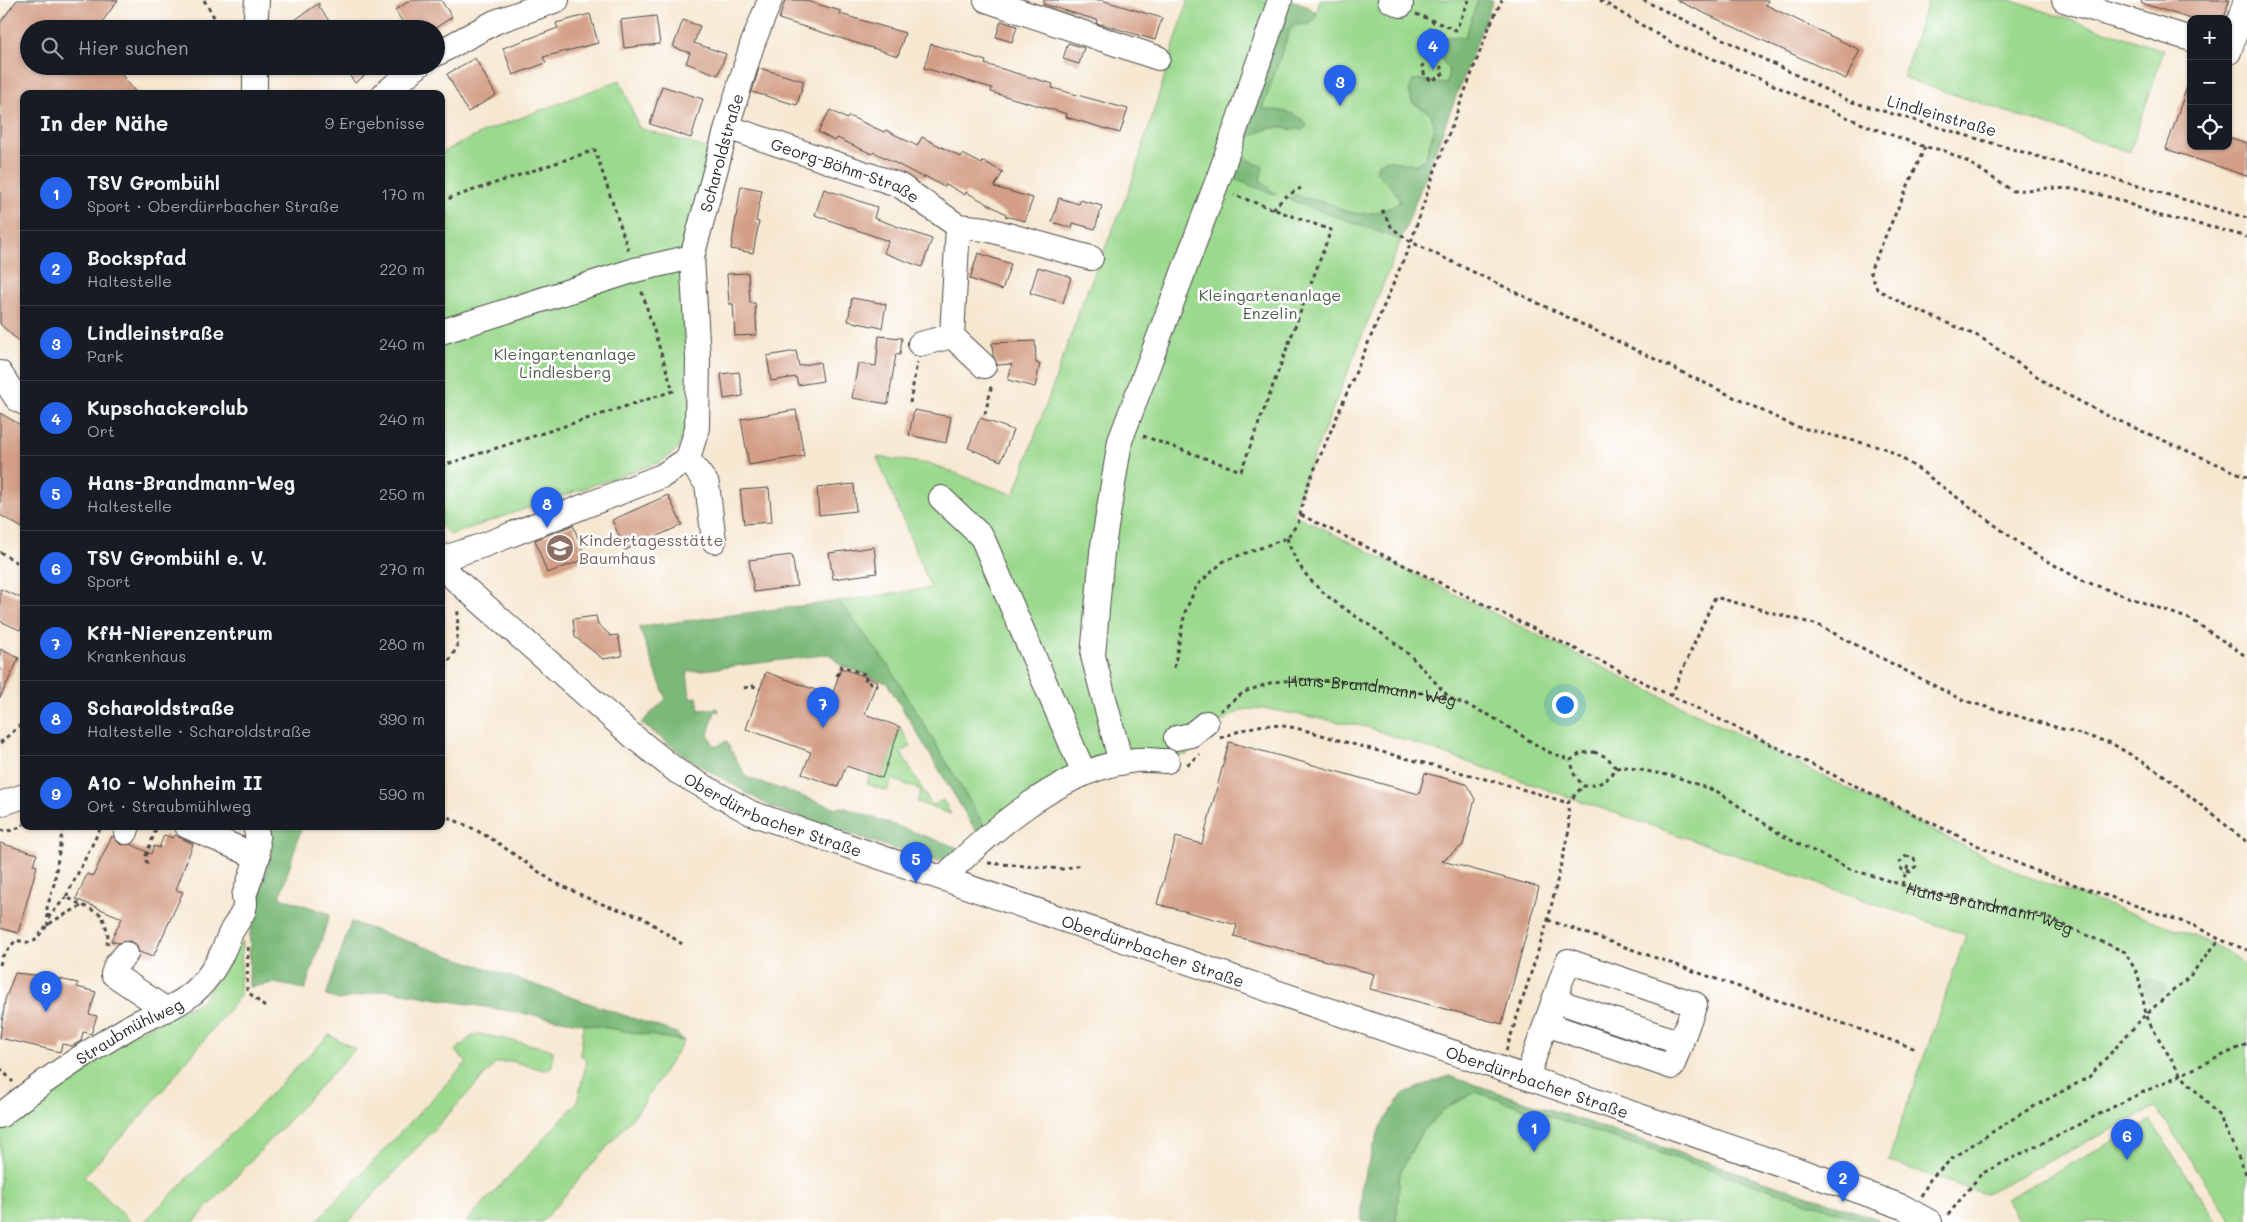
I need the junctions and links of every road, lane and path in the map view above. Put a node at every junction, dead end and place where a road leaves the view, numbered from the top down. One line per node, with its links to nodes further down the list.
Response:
1 (204, 0): 14 (path)
2 (257, 0): 15 (street)
3 (557, 0): 19 (street)
4 (770, 0): 28 (street, Scharoldstraße)
5 (986, 0): 21 (street)
6 (1280, 0): 30 (street)
7 (1469, 0): 16 (path)
8 (1502, 0): 37 (path)
9 (1600, 0): 29 (path)
10 (1643, 0): 34 (path, Lindleinstraße)
11 (2064, 0): 17 (street)
12 (2246, 0): 18 (street)
13 (1396, 2): 16 (path)
14 (216, 20)
15 (256, 20)
16 (1433, 21): 23 (path)
17 (2187, 38)
18 (2232, 40)
19 (445, 49)
20 (2232, 53): 22 (street)
21 (1158, 58)
22 (2247, 58)
23 (1428, 60): 23 (path)
24 (255, 75): 26 (street)
25 (407, 75): 27 (street)
26 (255, 90)
27 (389, 90)
28 (727, 127): 35 (street, Georg-Böhm-Straße); 38 (street, Scharoldstraße)
29 (1925, 147): 36 (path); 50 (path)
30 (1215, 188): 32 (path); 48 (street)
31 (1301, 188): 32 (path)
32 (1273, 209): 48 (path)
33 (1382, 210): 37 (path)
34 (2247, 218)
35 (958, 226): 39 (street, Georg-Böhm-Straße); 41 (street)
36 (2247, 237)
37 (1411, 242): 52 (path); 59 (path)
38 (692, 257): 40 (street); 49 (street, Scharoldstraße)
39 (1091, 258)
40 (445, 331)
41 (952, 336): 42 (street); 43 (street)
42 (920, 344): 46 (path)
43 (984, 366): 47 (path)
44 (0, 373): 45 (street)
45 (20, 401)
46 (910, 403)
47 (984, 414)
48 (1123, 429): 75 (street)
49 (688, 459): 54 (street); 56 (street)
50 (2247, 477)
51 (942, 498): 77 (street)
52 (1300, 515): 53 (path); 66 (path)
53 (1288, 538): 61 (path); 67 (path)
54 (714, 541)
55 (0, 552): 57 (path)
56 (445, 558)
57 (20, 564)
58 (450, 574): 60 (path); 97 (street, Oberdürrbacher Straße)
59 (2247, 657)
60 (445, 668)
61 (1174, 668)
62 (837, 676): 65 (path)
63 (744, 688): 64 (path)
64 (760, 689)
65 (875, 689)
66 (1671, 696): 90 (path); 105 (path)
67 (1450, 698): 69 (path, Hans-Brandmann-Weg); 73 (path, Hans-Brandmann-Weg)
68 (20, 725): 71 (path)
69 (1209, 733): 70 (street); 80 (path)
70 (1176, 738)
71 (0, 742)
72 (1205, 749): 74 (path)
73 (1571, 760): 76 (path); 78 (path)
74 (1167, 761): 75 (street)
75 (1121, 763): 77 (street)
76 (1616, 768): 78 (path); 98 (path, Hans-Brandmann-Weg)
77 (1082, 775): 92 (street)
78 (1583, 786): 80 (path)
79 (20, 797): 81 (street)
80 (1568, 803): 102 (path)
81 (0, 804)
82 (445, 816): 106 (path)
83 (20, 827): 84 (path)
84 (0, 830)
85 (62, 830): 101 (path)
86 (100, 830): 99 (path)
87 (154, 830): 94 (path)
88 (196, 830): 91 (street)
89 (256, 830): 91 (street, Straubmühlweg)
90 (2247, 842)
91 (258, 857): 104 (street, Straubmühlweg)
92 (962, 860): 95 (path); 97 (street)
93 (1909, 862): 96 (path)
94 (147, 864)
95 (1082, 865)
96 (1906, 871): 96 (path); 98 (path)
97 (943, 878): 119 (street, Oberdürrbacher Straße)
98 (1902, 885): 114 (path, Hans-Brandmann-Weg)
99 (66, 897): 100 (path); 101 (path)
100 (82, 906): 103 (path); 108 (path)
101 (47, 918): 103 (path)
102 (1548, 920): 118 (path); 119 (path)
103 (48, 926): 109 (path)
104 (241, 934): 112 (path); 113 (street, Straubmühlweg)
105 (2219, 940): 107 (path); 114 (path)
106 (682, 944)
107 (2247, 950)
108 (126, 954): 113 (street)
109 (1, 957): 110 (path)
110 (0, 965)
111 (1554, 1000): 115 (street); 116 (street); 116 (street)
112 (266, 1008)
113 (165, 1009): 124 (street, Straubmühlweg)
114 (2146, 1014): 122 (path, Hans-Brandmann-Weg); 126 (path)
115 (1546, 1024): 116 (street); 123 (street)
116 (1680, 1043)
117 (2247, 1044): 122 (path)
118 (1916, 1049)
119 (1500, 1067): 123 (street, Oberdürrbacher Straße)
120 (0, 1068): 121 (path)
121 (3, 1073)
122 (2180, 1074): 125 (path, Hans-Brandmann-Weg); 127 (path)
123 (1527, 1077): 126 (street, Oberdürrbacher Straße)
124 (0, 1116)
125 (2247, 1176)
126 (1922, 1217)
127 (1943, 1222)

